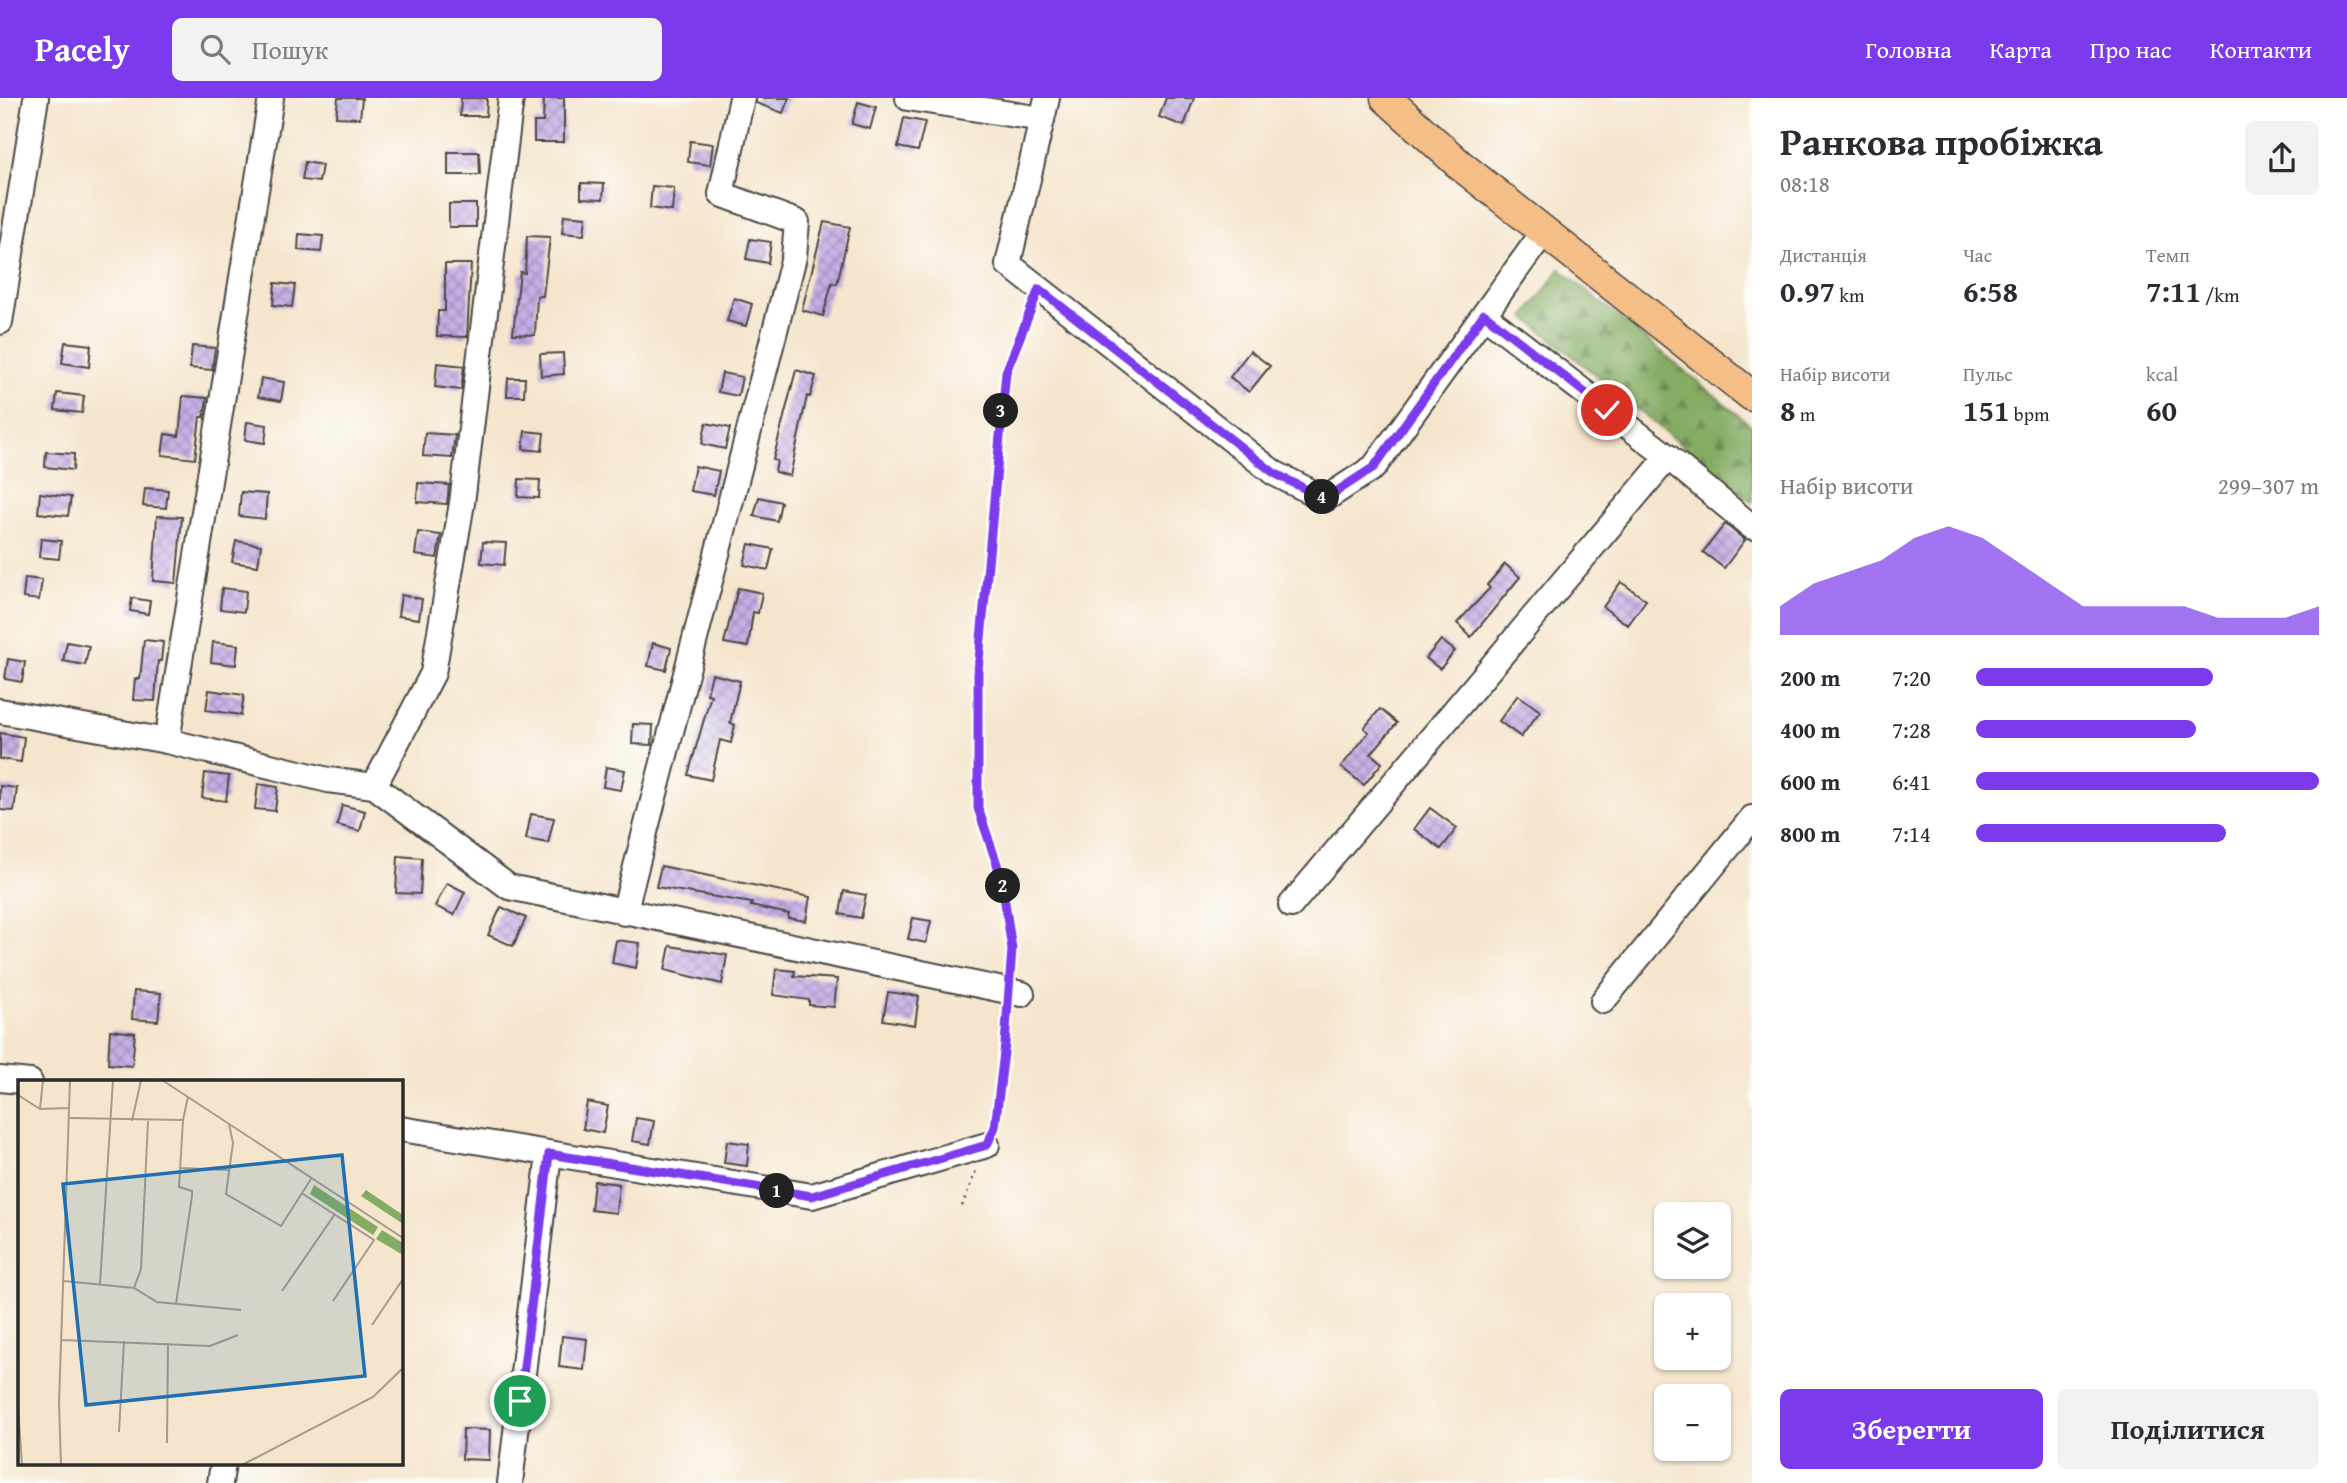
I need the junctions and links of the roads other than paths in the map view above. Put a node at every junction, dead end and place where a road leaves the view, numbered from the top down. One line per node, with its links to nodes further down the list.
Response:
1 (36, 98): 10 (street)
2 (271, 98): 15 (street)
3 (511, 98): 16 (street)
4 (742, 98): 19 (street)
5 (908, 98): 7 (street)
6 (1386, 98): 8 (main road)
7 (1044, 109): 9 (street)
8 (1545, 230): 9 (street); 11 (main road)
9 (1484, 314): 12 (street)
10 (0, 323)
11 (1752, 396)
12 (1668, 457): 13 (street); 18 (street)
13 (1752, 527)
14 (0, 711): 15 (street)
15 (167, 741): 16 (street)
16 (374, 786): 19 (street)
17 (1752, 818): 21 (street)
18 (1292, 905)
19 (624, 913): 20 (street)
20 (1015, 992)
21 (1603, 1001)
22 (0, 1079): 23 (street)
23 (18, 1081)
24 (402, 1129): 26 (street)
25 (987, 1145): 26 (street)
26 (549, 1154): 27 (street)
27 (510, 1483)

